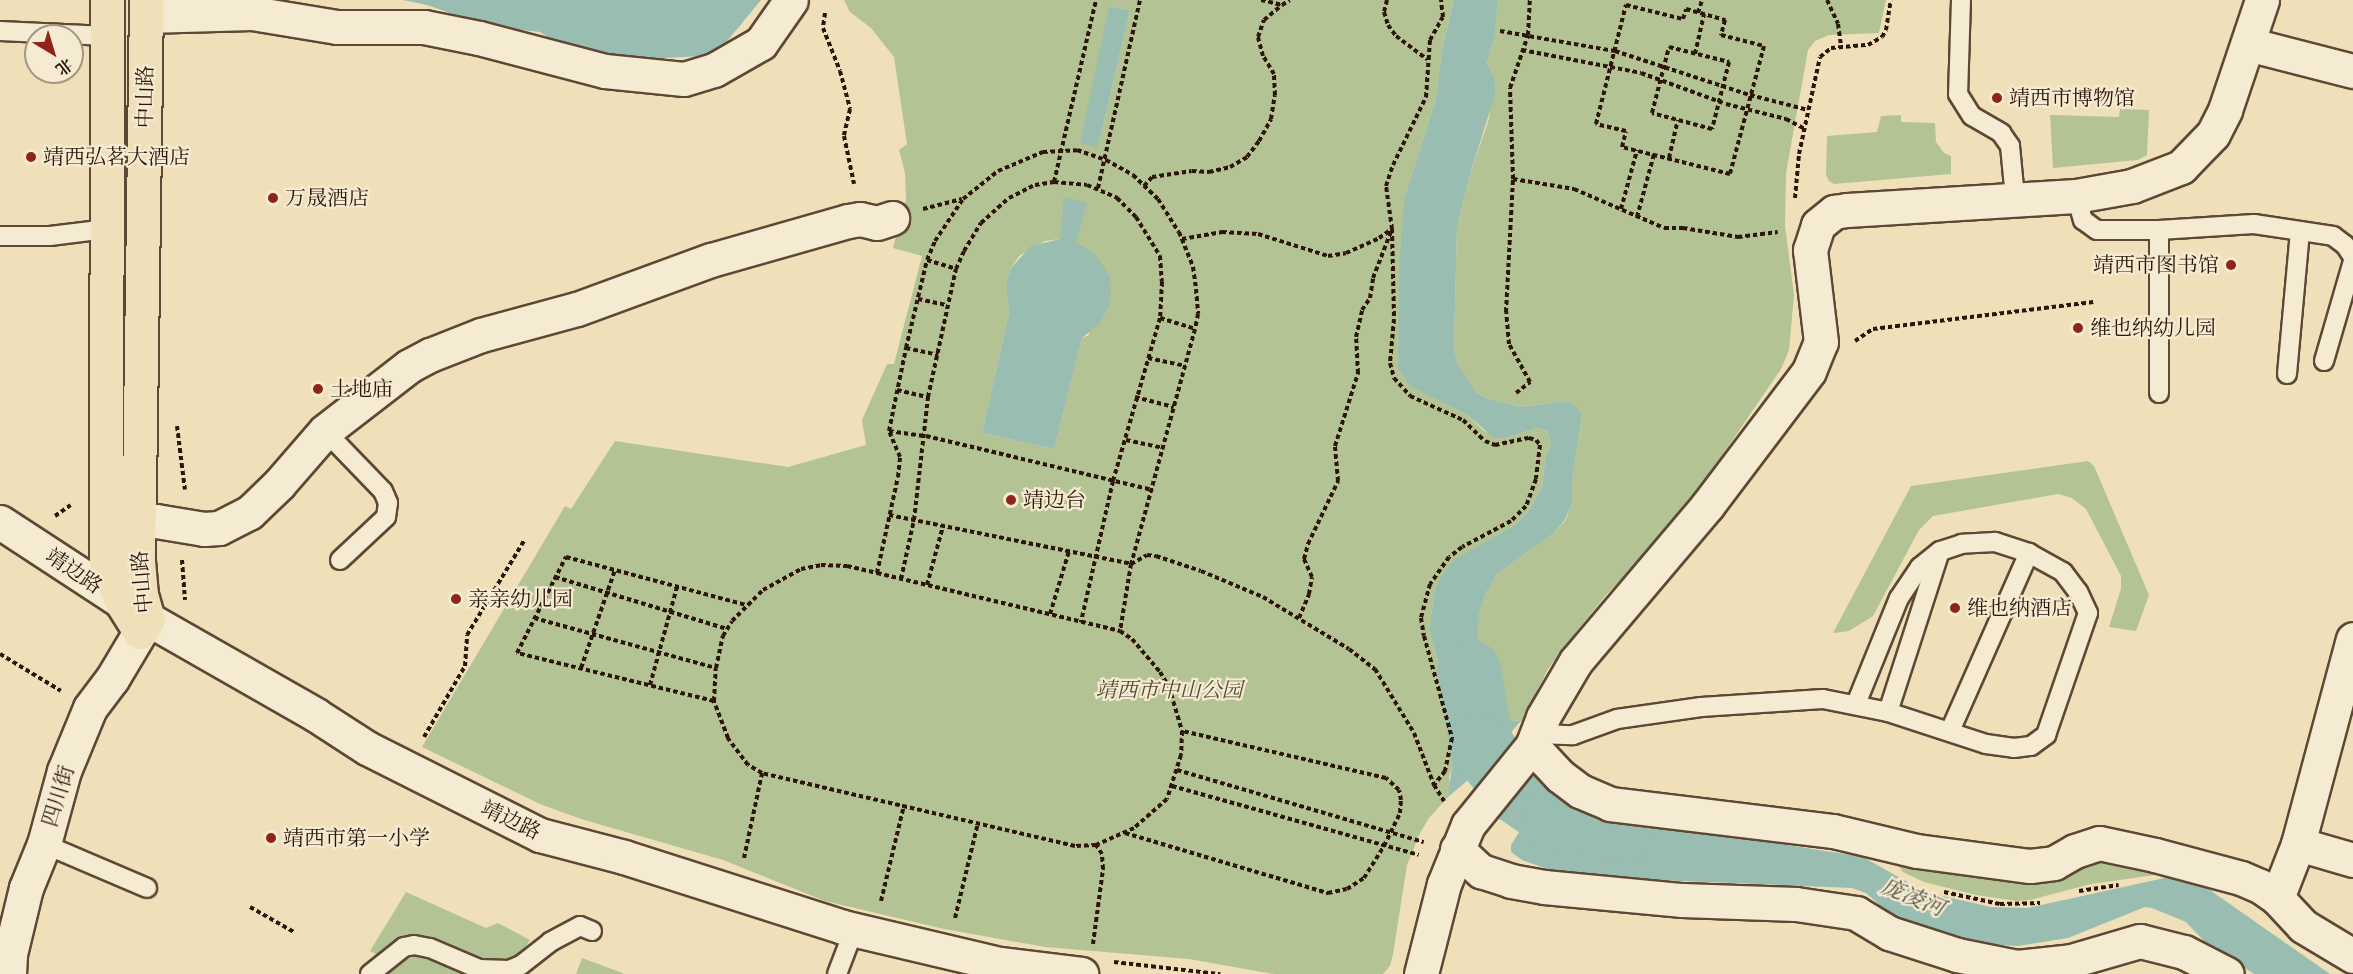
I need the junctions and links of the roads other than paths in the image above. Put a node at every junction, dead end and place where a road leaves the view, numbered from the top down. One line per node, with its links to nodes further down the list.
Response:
1 (791, 0): 4 (street)
2 (1961, 0): 10 (lane)
3 (2262, 0): 7 (street)
4 (146, 8): 22 (main road, 中山路)
5 (107, 14): 6 (lane); 12 (main road, 中山路)
6 (0, 31)
7 (2248, 44): 8 (street); 9 (street)
8 (2353, 71)
9 (2076, 196): 10 (street); 13 (lane)
10 (2014, 198): 32 (street)
11 (892, 218): 20 (street)
12 (106, 229): 15 (lane); 27 (main road, 中山路)
13 (2159, 230): 14 (lane); 19 (lane)
14 (2300, 232): 16 (lane); 18 (lane)
15 (0, 236)
16 (2353, 259): 17 (lane)
17 (2324, 361)
18 (2287, 374)
19 (2159, 393)
20 (325, 431): 22 (street); 26 (lane)
21 (0, 522): 27 (street, 靖边路)
22 (139, 522): 27 (main road, 中山路)
23 (0, 540): 27 (street, 靖边路)
24 (1940, 551): 25 (lane); 29 (lane); 30 (lane)
25 (2029, 553): 31 (lane); 31 (lane)
26 (340, 560)
27 (137, 618): 34 (street, 四川街); 40 (street, 靖边路); 42 (street, 靖边路)
28 (2353, 639): 35 (street)
29 (1856, 705): 30 (lane); 32 (lane)
30 (1888, 712): 31 (lane)
31 (1950, 731)
32 (1531, 745): 33 (street); 38 (street)
33 (1458, 834): 47 (street); 48 (street)
34 (44, 844): 37 (lane); 43 (street, 四川街)
35 (2298, 844): 36 (street); 38 (street)
36 (2353, 860)
37 (147, 888)
38 (2277, 898): 41 (street)
39 (592, 930): 44 (lane)
40 (849, 943): 45 (lane); 46 (street, 靖边路)
41 (2353, 956)
42 (1086, 962)
43 (9, 974)
44 (370, 974)
45 (837, 974)
46 (967, 974)
47 (1422, 974)
48 (2227, 974)

